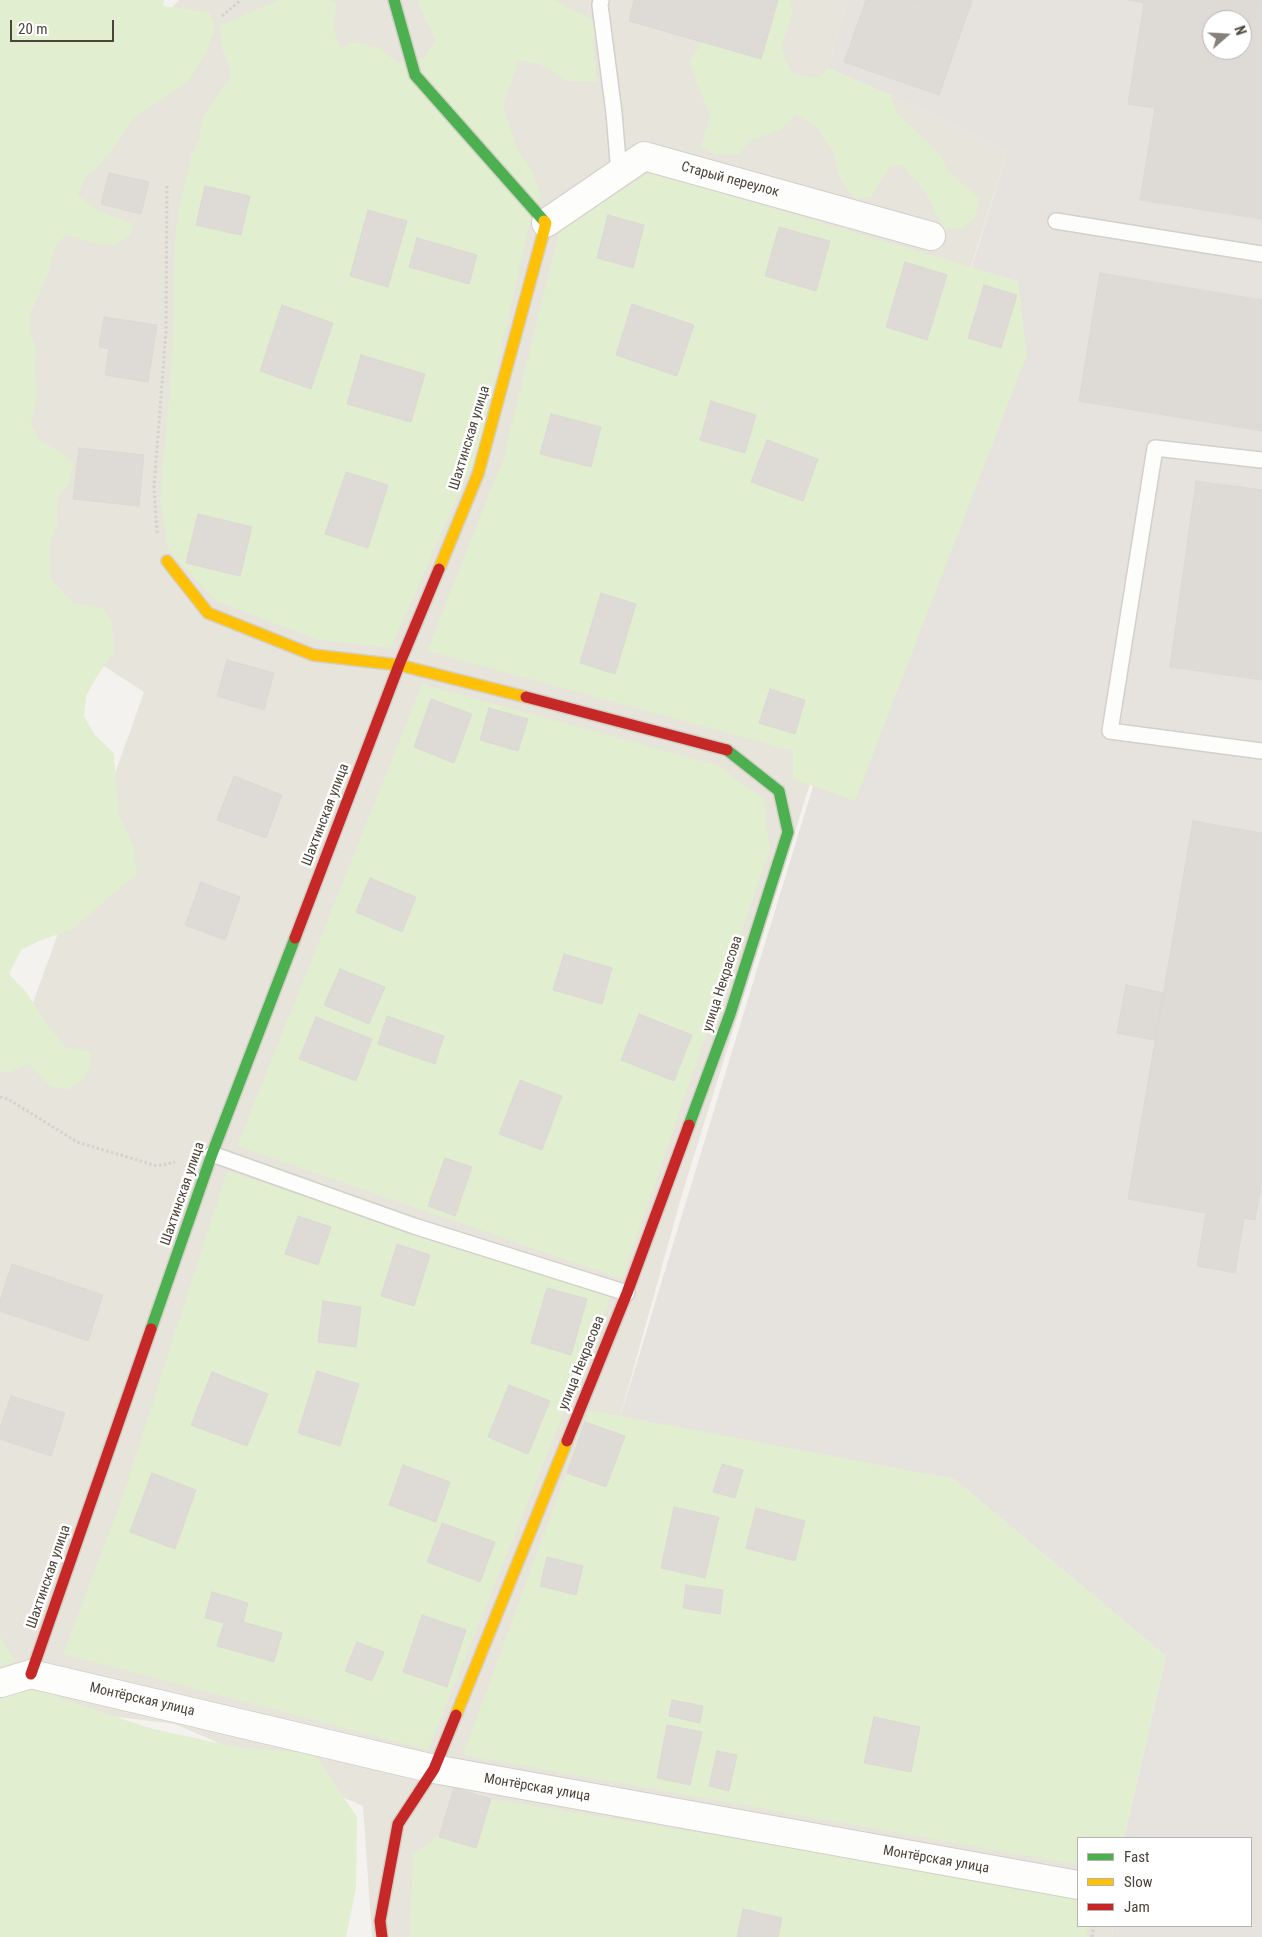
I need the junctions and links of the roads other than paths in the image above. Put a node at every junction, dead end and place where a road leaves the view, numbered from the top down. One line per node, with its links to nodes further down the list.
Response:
1 (394, 0): 5 (street)
2 (601, 0): 3 (lane)
3 (618, 173): 5 (street, Старый переулок); 6 (street, Старый переулок)
4 (1056, 221): 7 (lane)
5 (546, 223): 10 (street, Шахтинская улица)
6 (931, 236)
7 (1262, 254)
8 (1262, 460): 11 (lane)
9 (167, 561): 10 (street)
10 (399, 666): 12 (street, Шахтинская улица); 13 (street, улица Некрасова)
11 (1262, 751)
12 (212, 1154): 13 (lane); 14 (street, Шахтинская улица)
13 (627, 1293): 16 (street, улица Некрасова)
14 (31, 1674): 15 (street); 16 (street, Монтёрская улица)
15 (1, 1684)
16 (434, 1769): 17 (street, Монтёрская улица); 18 (street, улица Некрасова)
17 (1077, 1885)
18 (382, 1937)

